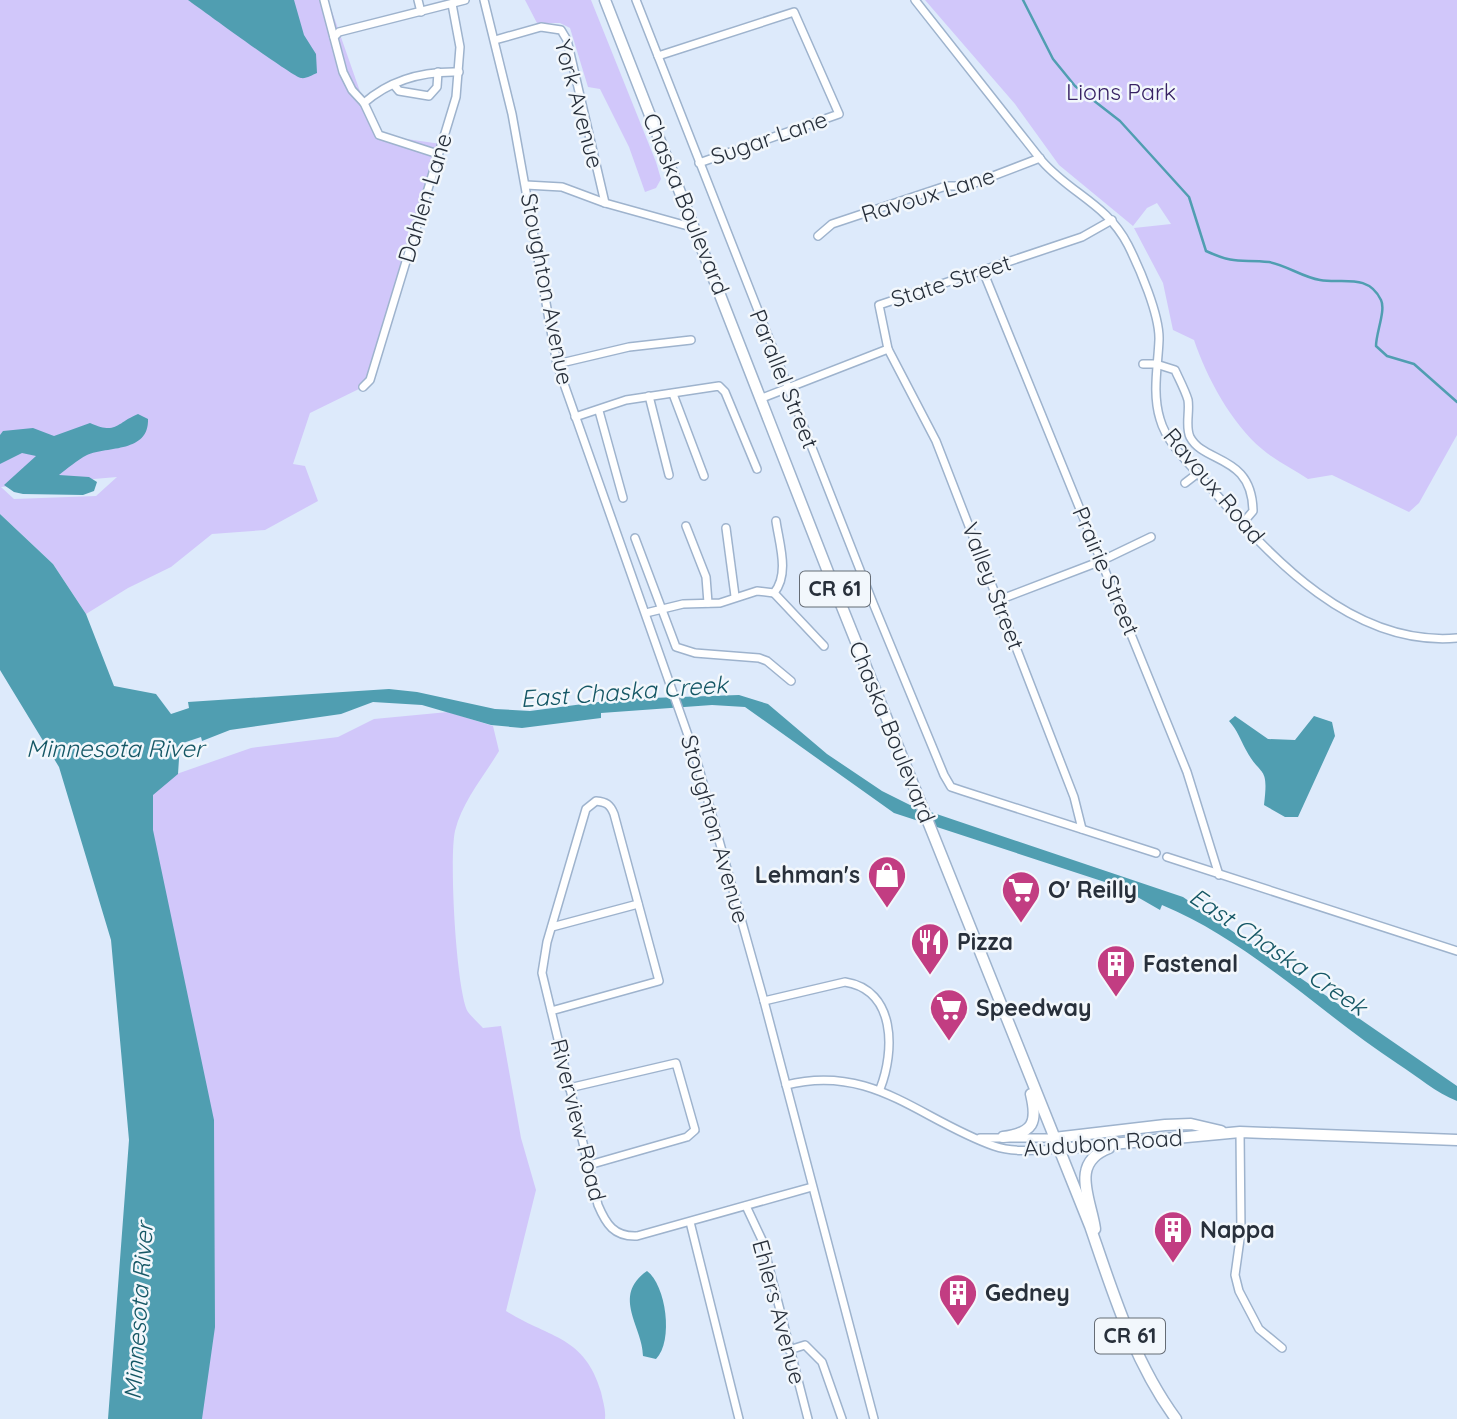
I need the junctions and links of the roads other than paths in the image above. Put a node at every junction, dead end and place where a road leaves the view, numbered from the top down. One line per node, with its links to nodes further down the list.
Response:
1 (324, 0): 10 (street)
2 (418, 0): 9 (street)
3 (465, 0): 8 (street)
4 (484, 0): 11 (street, Stoughton Avenue)
5 (605, 0): 23 (main road, Chaska Boulevard / CR 61)
6 (636, 0): 12 (street, Parallel Street)
7 (915, 0): 18 (street, Ravoux Road)
8 (452, 4): 9 (street); 14 (street, Dahlen Lane)
9 (421, 12): 10 (street)
10 (334, 37): 16 (street)
11 (495, 40): 20 (street, Stoughton Avenue); 21 (street, York Avenue)
12 (658, 56): 19 (street, Parallel Street); 19 (street, Sugar Lane)
13 (438, 72): 14 (street); 15 (street); 15 (street)
14 (459, 72): 17 (street, Dahlen Lane)
15 (394, 85): 16 (street)
16 (364, 103): 17 (street)
17 (438, 154): 31 (street, Dahlen Lane)
18 (1040, 158): 22 (street, Ravoux Road); 24 (street, Ravoux Lane)
19 (699, 163): 32 (street, Parallel Street)
20 (526, 185): 21 (street); 28 (street, Stoughton Avenue)
21 (605, 203): 23 (street)
22 (1112, 219): 25 (street, State Street); 29 (street, Ravoux Road)
23 (695, 228): 35 (main road, Chaska Boulevard / CR 61)
24 (818, 236)
25 (983, 271): 27 (street, State Street); 50 (street, Prairie Street)
26 (691, 340): 28 (street)
27 (888, 349): 32 (street); 53 (street, Valley Street)
28 (557, 364): 37 (street, Stoughton Avenue)
29 (1156, 364): 30 (street); 39 (street, Ravoux Road); 45 (street)
30 (1143, 365)
31 (363, 387)
32 (788, 387): 35 (street); 60 (street, Parallel Street)
33 (673, 394): 34 (street); 38 (street); 41 (street)
34 (649, 396): 36 (street); 40 (street)
35 (762, 398): 69 (main road, Chaska Boulevard / CR 61)
36 (599, 411): 37 (street); 43 (street)
37 (575, 417): 56 (street, Stoughton Avenue)
38 (757, 469)
39 (1198, 473): 42 (street); 45 (street, Ravoux Road)
40 (669, 475)
41 (704, 475)
42 (1185, 483)
43 (623, 498)
44 (776, 521): 51 (street)
45 (1242, 523): 57 (street, Ravoux Road)
46 (686, 526): 54 (street)
47 (726, 528): 52 (street)
48 (1151, 537): 50 (street)
49 (635, 538): 55 (street)
50 (1101, 561): 53 (street); 63 (street, Prairie Street)
51 (774, 593): 52 (street); 58 (street)
52 (735, 596): 54 (street)
53 (999, 600): 60 (street, Valley Street)
54 (708, 603): 55 (street)
55 (662, 607): 56 (street); 59 (street)
56 (646, 613): 67 (street, Stoughton Avenue)
57 (1457, 638)
58 (824, 646)
59 (791, 681)
60 (1082, 829): 61 (street)
61 (1156, 853)
62 (1167, 857): 63 (street)
63 (1219, 875): 66 (street)
64 (638, 904): 65 (street); 65 (street, Riverview Road); 68 (street)
65 (552, 927): 68 (street, Riverview Road)
66 (1457, 951)
67 (764, 1001): 70 (street, Stoughton Avenue); 72 (street)
68 (551, 1011): 71 (street, Riverview Road)
69 (1022, 1059): 75 (main road); 77 (main road, Chaska Boulevard / CR 61)
70 (786, 1085): 72 (street, Audubon Road); 82 (street, Stoughton Avenue)
71 (569, 1088): 81 (street, Riverview Road); 81 (street)
72 (880, 1089): 76 (street, Audubon Road)
73 (1240, 1132): 74 (main road, Audubon Road); 78 (main road, Audubon Road); 86 (street)
74 (1228, 1133): 77 (main road, Audubon Road); 79 (main road, Audubon Road)
75 (1003, 1137): 76 (street, Audubon Road); 77 (street, Audubon Road)
76 (979, 1138): 80 (street, Audubon Road)
77 (1054, 1138): 80 (main road, Chaska Boulevard / CR 61)
78 (1457, 1140)
79 (1121, 1143): 80 (main road, Audubon Road); 85 (main road)
80 (1059, 1149): 85 (main road, Chaska Boulevard / CR 61)
81 (589, 1165): 84 (street, Riverview Road)
82 (812, 1187): 83 (street, Riverview Road); 91 (street, Stoughton Avenue)
83 (746, 1206): 84 (street, Riverview Road); 87 (street, Ehlers Avenue)
84 (690, 1222): 88 (street)
85 (1097, 1247): 92 (main road, Chaska Boulevard / CR 61)
86 (1282, 1348)
87 (789, 1350): 89 (street, Ehlers Avenue); 90 (street)
88 (739, 1419)
89 (808, 1419)
90 (842, 1419)
91 (874, 1419)
92 (1176, 1419)

